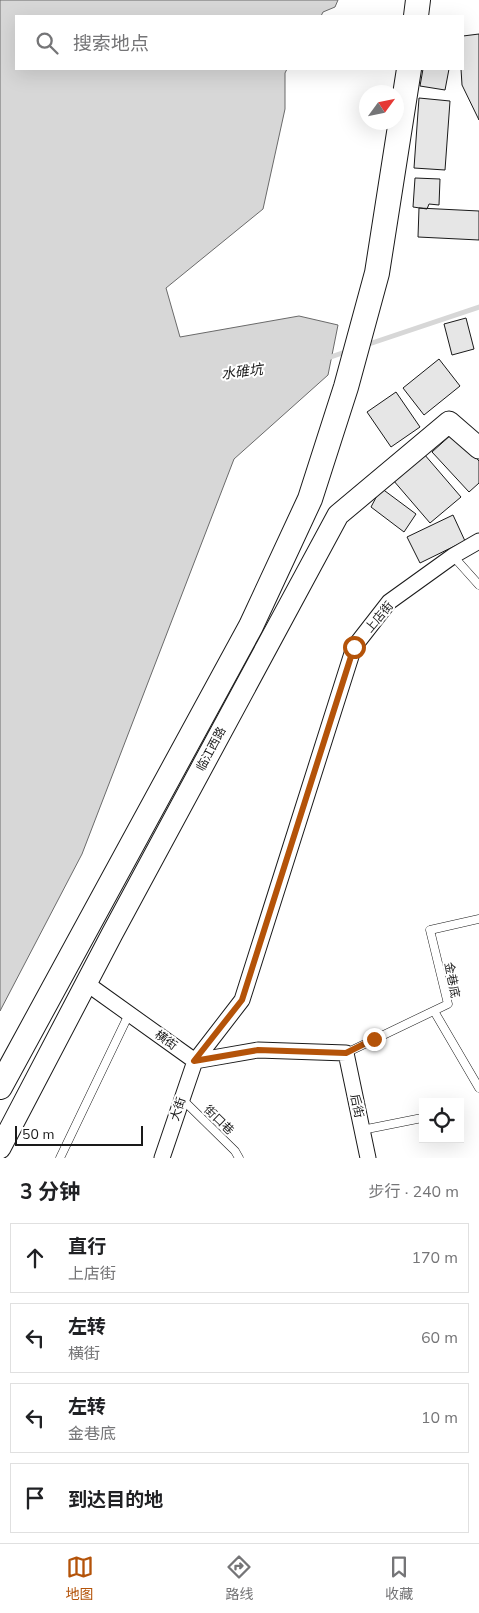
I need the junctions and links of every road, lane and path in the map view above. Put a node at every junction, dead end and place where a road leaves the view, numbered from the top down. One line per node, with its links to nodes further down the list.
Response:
1 (418, 0): 2 (main road)
2 (416, 15)
3 (409, 70): 14 (main road)
4 (479, 448): 9 (street, 临江西路)
5 (479, 541): 6 (street, 上店街)
6 (453, 556): 7 (lane); 13 (street, 上店街)
7 (479, 585)
8 (479, 919): 10 (lane, 金巷底)
9 (86, 983): 11 (street, 横街); 19 (street, 临江西路)
10 (434, 1010): 12 (lane, 金巷底); 15 (lane)
11 (129, 1014): 13 (street, 横街); 20 (lane)
12 (346, 1053): 13 (street); 18 (street, 后街)
13 (194, 1061): 16 (street, 大街)
14 (0, 1087)
15 (479, 1088)
16 (182, 1099): 21 (street, 大街); 22 (lane, 街口巷)
17 (419, 1119): 18 (lane)
18 (362, 1130): 23 (street, 后街)
19 (0, 1148)
20 (60, 1158)
21 (162, 1158)
22 (239, 1158)
23 (368, 1158)

